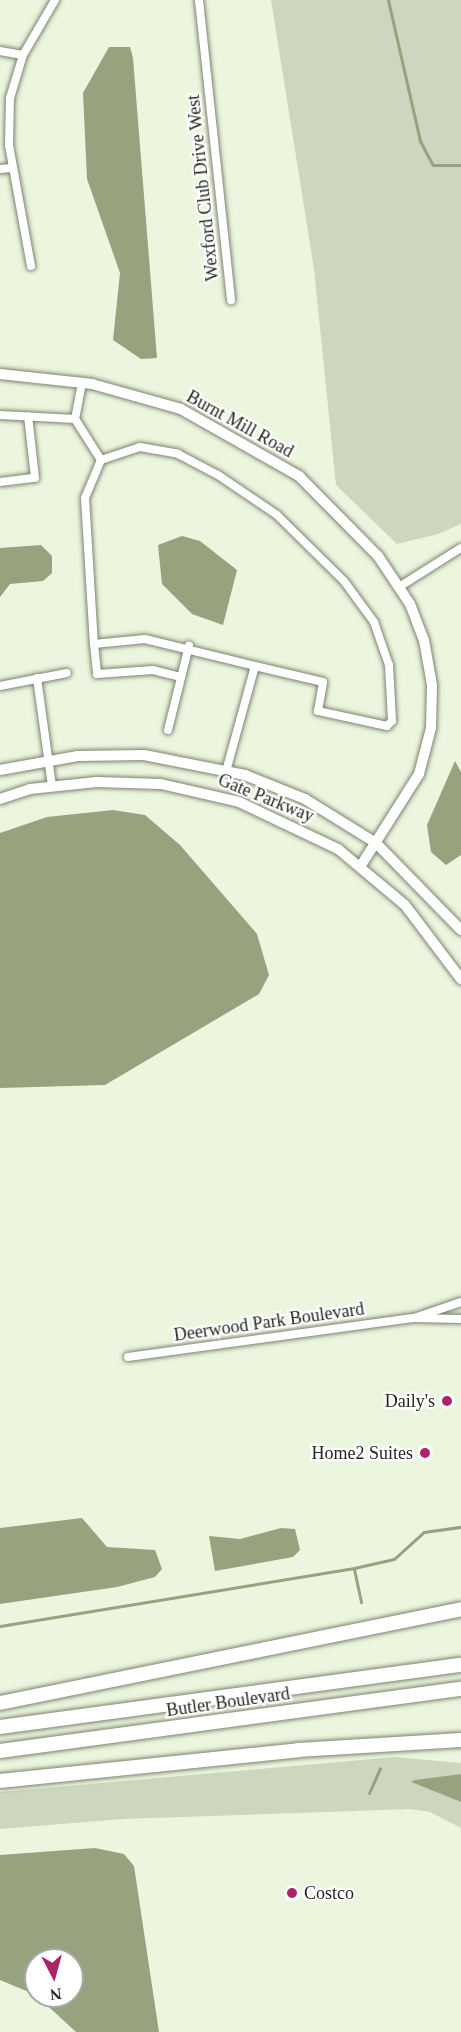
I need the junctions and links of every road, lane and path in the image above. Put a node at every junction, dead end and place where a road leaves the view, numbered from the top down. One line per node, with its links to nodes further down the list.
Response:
1 (55, 0): 4 (street)
2 (199, 0): 8 (street, Wexford Club Drive West)
3 (0, 51): 4 (street)
4 (23, 56): 5 (street)
5 (12, 168): 6 (street); 7 (street)
6 (0, 170)
7 (30, 266)
8 (231, 300)
9 (0, 374): 10 (main road, Burnt Mill Road)
10 (82, 382): 13 (street); 17 (main road, Burnt Mill Road)
11 (0, 415): 12 (street)
12 (28, 416): 13 (street); 15 (street)
13 (75, 420): 14 (street)
14 (101, 460): 18 (street); 20 (street)
15 (0, 482)
16 (461, 548): 17 (street)
17 (399, 587): 31 (main road, Burnt Mill Road)
18 (94, 644): 19 (street); 22 (street)
19 (189, 646): 20 (street); 22 (street)
20 (255, 666): 28 (street)
21 (66, 673): 23 (street)
22 (181, 677): 25 (street)
23 (37, 678): 24 (street); 26 (street)
24 (0, 686)
25 (168, 730)
26 (49, 760): 27 (main road, Gate Parkway); 28 (main road, Gate Parkway); 29 (street)
27 (0, 770)
28 (226, 771): 31 (main road, Gate Parkway)
29 (52, 786): 30 (main road, Gate Parkway); 32 (main road, Gate Parkway)
30 (0, 799)
31 (376, 843): 32 (main road, Burnt Mill Road); 33 (main road, Gate Parkway)
32 (360, 867): 34 (main road, Gate Parkway)
33 (461, 930)
34 (461, 979)
35 (461, 1302): 36 (street, Deerwood Park Boulevard)
36 (414, 1318): 37 (street, Deerwood Park Boulevard); 38 (street, Deerwood Park Boulevard)
37 (461, 1319)
38 (128, 1357)
39 (461, 1611): 42 (highway)
40 (461, 1665): 43 (highway, Butler Boulevard)
41 (461, 1689): 45 (highway, Butler Boulevard)
42 (0, 1703)
43 (0, 1726)
44 (461, 1740): 46 (highway)
45 (0, 1751)
46 (0, 1781)

